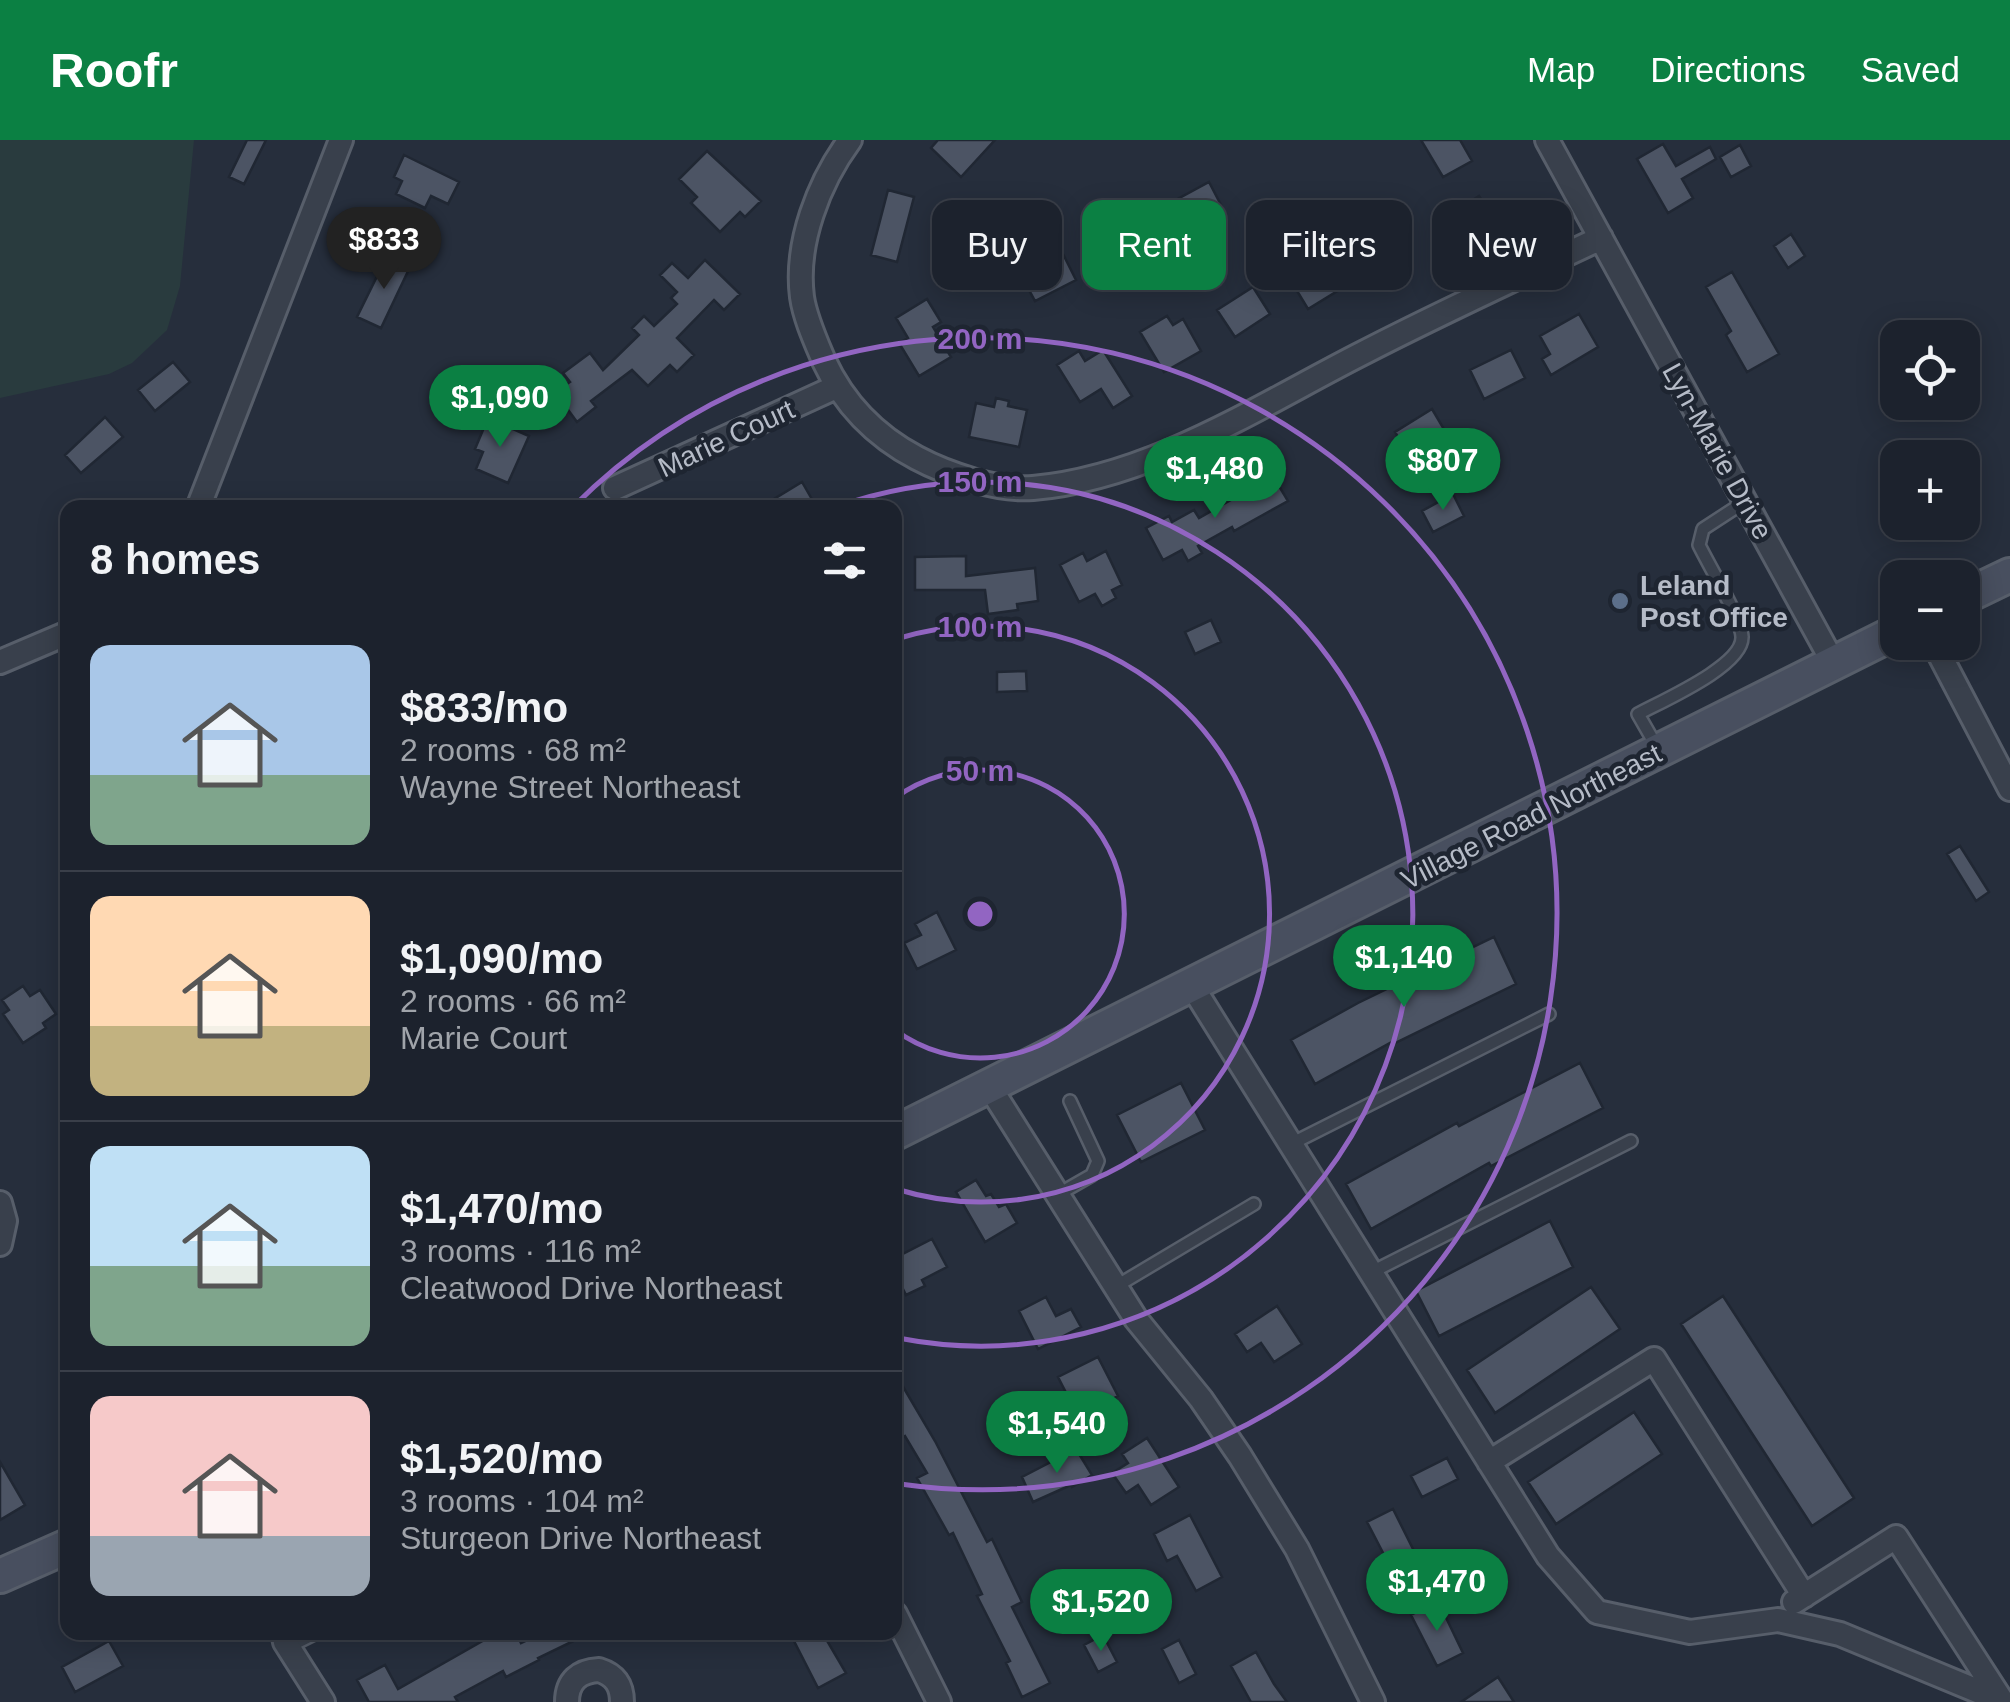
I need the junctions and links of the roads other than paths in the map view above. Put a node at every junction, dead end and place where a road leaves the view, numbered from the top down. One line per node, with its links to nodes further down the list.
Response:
1 (342, 140): 7 (street)
2 (850, 140): 5 (street)
3 (1547, 140): 4 (street, Lyn-Marie Drive)
4 (1601, 238): 5 (street); 8 (street, Lyn-Marie Drive)
5 (836, 387): 6 (street, Marie Court)
6 (614, 488)
7 (201, 500)
8 (1746, 501): 15 (street, Lyn-Marie Drive); 16 (lane)
9 (2010, 575): 10 (main road)
10 (1980, 589)
11 (60, 636): 14 (street)
12 (1880, 640): 15 (main road, Village Road Northeast)
13 (1942, 660): 17 (street)
14 (0, 662)
15 (1834, 664): 16 (main road, Village Road Northeast)
16 (1658, 750): 18 (main road, Village Road Northeast)
17 (2010, 789)
18 (1192, 986): 20 (main road, Village Road Northeast); 24 (street)
19 (1548, 1014): 24 (lane)
20 (990, 1086): 22 (main road, Village Road Northeast); 25 (street)
21 (1070, 1101): 25 (lane)
22 (902, 1130)
23 (1630, 1141): 29 (lane)
24 (1290, 1144): 29 (street)
25 (1057, 1195): 30 (street)
26 (0, 1203): 28 (street)
27 (1254, 1204): 30 (lane)
28 (0, 1244)
29 (1370, 1273): 31 (street)
30 (1115, 1286): 42 (street)
31 (1488, 1462): 34 (street); 35 (street)
32 (60, 1550): 33 (main road)
33 (0, 1576)
34 (1804, 1596): 35 (street); 43 (street)
35 (1764, 1622): 43 (street)
36 (902, 1628): 41 (street)
37 (285, 1640): 39 (street)
38 (560, 1700): 40 (street)
39 (323, 1702)
40 (622, 1702)
41 (939, 1702)
42 (1373, 1702)
43 (2004, 1702)

